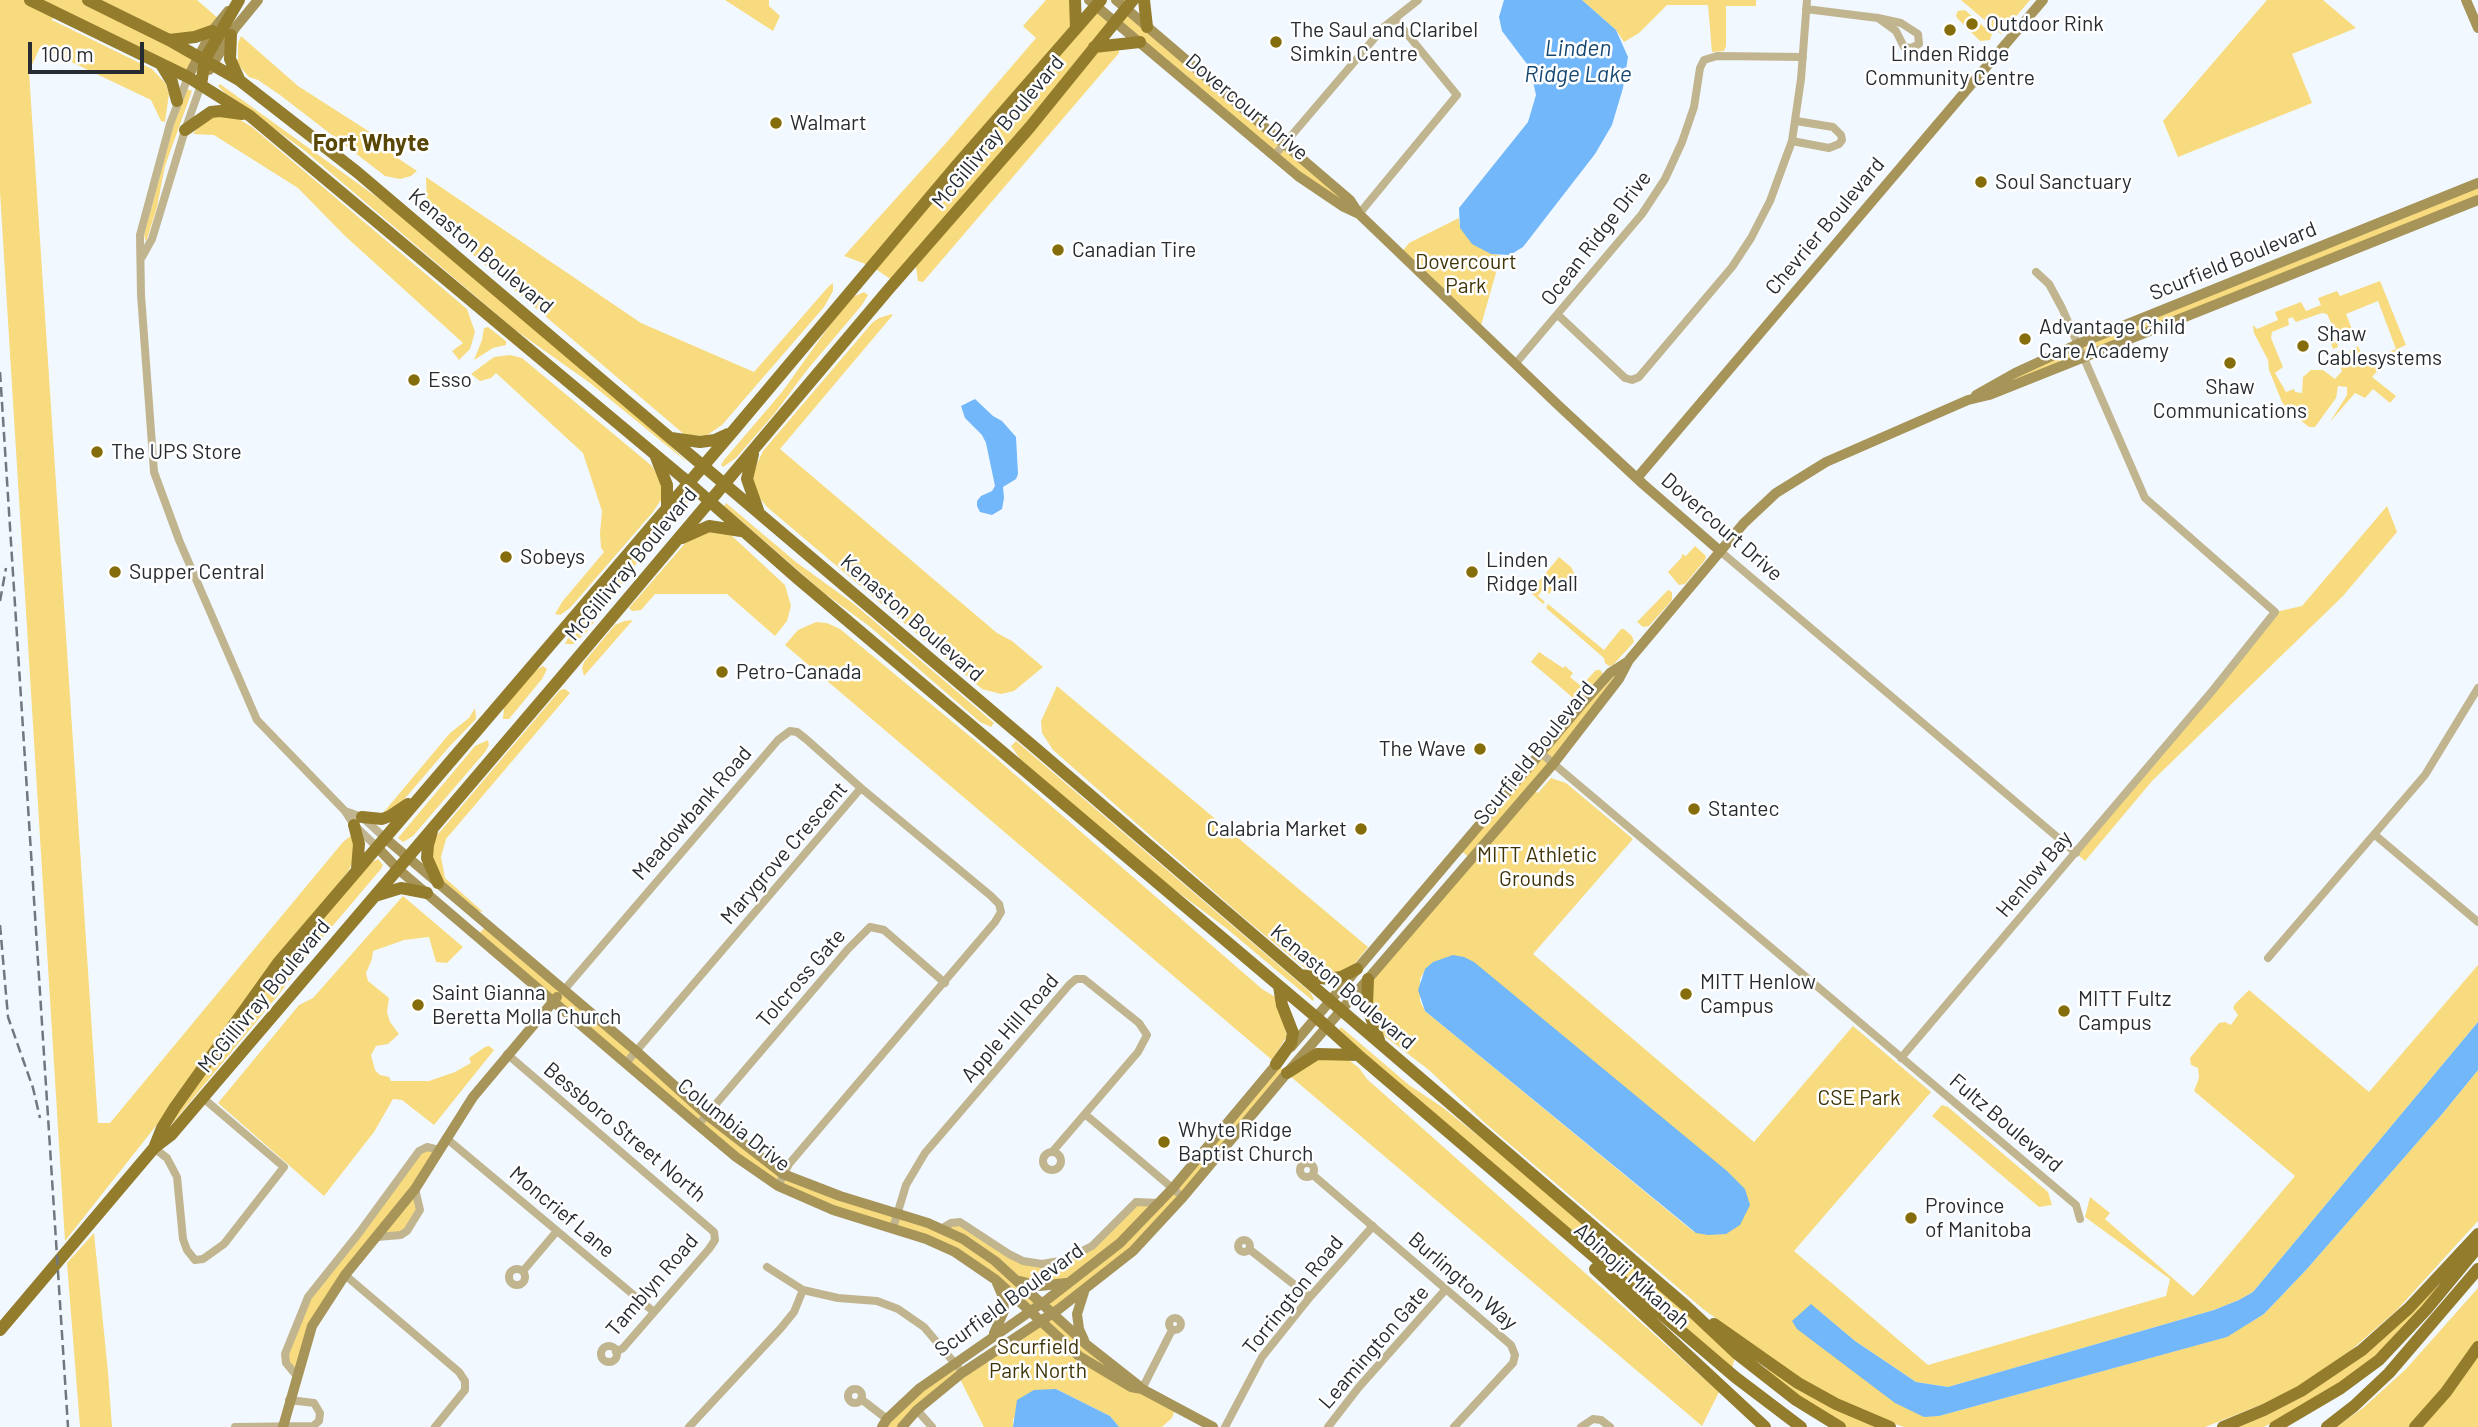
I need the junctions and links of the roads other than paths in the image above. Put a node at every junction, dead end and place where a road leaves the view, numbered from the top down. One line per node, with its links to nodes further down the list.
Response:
1 (30, 0): 26 (main road, Kenaston Boulevard)
2 (88, 0): 21 (main road, Kenaston Boulevard)
3 (238, 0): 19 (street); 25 (main road)
4 (258, 0): 20 (street)
5 (1075, 0): 17 (main road)
6 (1144, 0): 16 (main road)
7 (1418, 0): 14 (street)
8 (2043, 0): 52 (street, Chevrier Boulevard)
9 (2466, 0): 18 (street)
10 (1095, 2): 15 (street, Dovercourt Drive); 17 (main road, McGillivray Boulevard)
11 (1125, 3): 15 (main road, McGillivray Boulevard); 16 (street, Dovercourt Drive)
12 (1807, 4): 13 (street); 24 (street)
13 (1878, 18): 13 (street)
14 (1395, 19): 35 (street); 39 (street)
15 (1115, 22): 22 (street, Dovercourt Drive); 23 (main road, McGillivray Boulevard)
16 (1147, 27): 35 (street, Dovercourt Drive)
17 (1076, 28): 47 (main road, McGillivray Boulevard)
18 (2478, 28)
19 (212, 31): 21 (main road); 25 (street)
20 (231, 35): 25 (street); 28 (main road)
21 (169, 40): 25 (main road, Kenaston Boulevard)
22 (1139, 42): 23 (main road); 36 (street, Dovercourt Drive)
23 (1094, 47): 49 (main road, McGillivray Boulevard)
24 (1803, 57): 32 (street); 42 (street, Ocean Ridge Drive)
25 (206, 60): 27 (street); 28 (main road, Kenaston Boulevard); 29 (main road)
26 (160, 64): 27 (main road, Kenaston Boulevard); 30 (main road)
27 (188, 77): 29 (main road, Kenaston Boulevard); 30 (street)
28 (239, 80): 48 (main road, Kenaston Boulevard)
29 (201, 85): 31 (main road, Kenaston Boulevard); 33 (street)
30 (177, 101): 40 (street)
31 (250, 116): 33 (main road); 50 (main road, Kenaston Boulevard)
32 (1796, 121): 34 (street); 34 (street)
33 (185, 130): 40 (street)
34 (1792, 141): 42 (street)
35 (1283, 145): 36 (street); 39 (street, Dovercourt Drive)
36 (1274, 156): 39 (street, Dovercourt Drive)
37 (2478, 183): 43 (street, Scurfield Boulevard)
38 (2478, 200): 44 (street, Scurfield Boulevard)
39 (1360, 214): 45 (street, Dovercourt Drive)
40 (142, 257): 67 (street)
41 (2036, 272): 43 (street, Henlow Bay)
42 (1558, 316): 45 (street, Ocean Ridge Drive)
43 (2078, 344): 44 (street, Henlow Bay); 46 (street, Scurfield Boulevard)
44 (2084, 358): 46 (street, Scurfield Boulevard); 71 (street, Henlow Bay)
45 (1516, 363): 52 (street, Dovercourt Drive)
46 (1968, 400): 60 (street, Scurfield Boulevard)
47 (734, 430): 48 (main road); 51 (main road, McGillivray Boulevard)
48 (671, 438): 51 (main road, Kenaston Boulevard)
49 (754, 449): 54 (main road, McGillivray Boulevard); 57 (main road)
50 (655, 454): 53 (main road, Kenaston Boulevard); 56 (main road)
51 (703, 466): 53 (main road, McGillivray Boulevard); 54 (main road, Kenaston Boulevard)
52 (1637, 478): 60 (street, Dovercourt Drive)
53 (688, 482): 55 (main road, Kenaston Boulevard); 56 (main road, McGillivray Boulevard)
54 (723, 484): 55 (main road, McGillivray Boulevard); 57 (main road, Kenaston Boulevard)
55 (709, 501): 58 (main road, Kenaston Boulevard); 59 (main road, McGillivray Boulevard)
56 (667, 507): 66 (main road, McGillivray Boulevard)
57 (760, 513): 81 (main road, Kenaston Boulevard)
58 (743, 531): 59 (main road); 84 (main road, Kenaston Boulevard)
59 (672, 544): 68 (main road, McGillivray Boulevard)
60 (1720, 551): 61 (street, Scurfield Boulevard); 71 (street, Dovercourt Drive)
61 (1629, 660): 63 (street, Scurfield Boulevard); 64 (street, Scurfield Boulevard)
62 (2478, 688): 69 (street)
63 (1542, 754): 64 (street); 80 (street, Scurfield Boulevard)
64 (1554, 764): 82 (street, Scurfield Boulevard); 95 (street)
65 (861, 788): 83 (street, Marygrove Crescent); 85 (street, Meadowbank Road); 92 (street, Marygrove Crescent)
66 (422, 794): 67 (main road); 70 (main road, McGillivray Boulevard)
67 (358, 821): 70 (street); 74 (main road)
68 (437, 821): 72 (main road, McGillivray Boulevard); 75 (main road)
69 (2375, 835): 78 (street); 79 (street)
70 (381, 842): 72 (street, Columbia Drive); 73 (street, Columbia Drive); 74 (main road, McGillivray Boulevard)
71 (2076, 853): 95 (street, Henlow Bay)
72 (407, 857): 73 (main road, McGillivray Boulevard); 75 (street, Columbia Drive)
73 (398, 869): 76 (street, Columbia Drive); 77 (main road, McGillivray Boulevard)
74 (357, 871): 103 (main road, McGillivray Boulevard)
75 (438, 883): 85 (street, Columbia Drive)
76 (427, 892): 77 (main road); 86 (street, Columbia Drive)
77 (372, 897): 98 (main road, McGillivray Boulevard)
78 (2478, 922)
79 (2268, 958)
80 (1357, 969): 81 (main road); 87 (street, Scurfield Boulevard)
81 (1297, 974): 87 (main road, Kenaston Boulevard)
82 (1368, 979): 88 (street, Scurfield Boulevard); 91 (main road)
83 (945, 983): 99 (street, Tolcross Gate); 107 (street, Marygrove Crescent)
84 (1279, 986): 89 (main road, Kenaston Boulevard); 97 (main road)
85 (564, 990): 86 (street); 92 (street, Columbia Drive)
86 (553, 1001): 93 (street); 96 (street, Columbia Drive)
87 (1329, 1001): 88 (main road, Kenaston Boulevard); 89 (street, Scurfield Boulevard)
88 (1340, 1011): 90 (street, Scurfield Boulevard); 91 (main road, Kenaston Boulevard)
89 (1316, 1017): 90 (main road, Kenaston Boulevard); 97 (street, Scurfield Boulevard)
90 (1327, 1027): 94 (main road, Kenaston Boulevard); 97 (street, Scurfield Boulevard)
91 (1380, 1044): 138 (main road, Kenaston Boulevard)
92 (636, 1051): 96 (street, Marygrove Crescent); 99 (street, Columbia Drive)
93 (507, 1054): 102 (street); 122 (street, Bessboro Street North)
94 (1358, 1055): 97 (main road); 106 (main road, Kenaston Boulevard)
95 (1901, 1058): 115 (street, Fultz Boulevard)
96 (626, 1063): 101 (street, Columbia Drive)
97 (1282, 1069): 110 (street, Scurfield Boulevard); 112 (street, Scurfield Boulevard)
98 (203, 1098): 103 (main road, McGillivray Boulevard); 103 (street)
99 (707, 1115): 101 (street, Tolcross Gate); 107 (street, Columbia Drive)
100 (1086, 1115): 105 (street, Apple Hill Road); 110 (street); 114 (street, Apple Hill Road)
101 (698, 1125): 109 (street, Columbia Drive)
102 (446, 1138): 104 (street); 119 (street, Moncrief Lane)
103 (154, 1148): 143 (main road, McGillivray Boulevard)
104 (439, 1150): 111 (street); 151 (street)
105 (1053, 1151)
106 (1473, 1154): 169 (main road, Abinojii Mikanah); 170 (main road)
107 (783, 1174): 109 (street, Marygrove Crescent); 114 (street, Columbia Drive)
108 (1313, 1175): 116 (street, Burlington Way)
109 (778, 1186): 117 (street, Columbia Drive)
110 (1173, 1188): 112 (street); 113 (street, Scurfield Boulevard)
111 (415, 1189): 121 (street); 121 (street)
112 (1183, 1197): 135 (street, Scurfield Boulevard)
113 (1160, 1203): 125 (street, Scurfield Boulevard); 132 (street, Scurfield Boulevard)
114 (898, 1213): 117 (street, Apple Hill Road); 118 (street, Columbia Drive)
115 (2080, 1219)
116 (1373, 1226): 133 (street, Burlington Way); 136 (street, Torrington Road)
117 (893, 1228): 131 (street, Columbia Drive)
118 (941, 1229): 125 (street, Columbia Drive); 130 (street, Columbia Drive)
119 (557, 1231): 128 (street); 140 (street, Moncrief Lane)
120 (2478, 1234): 173 (main road)
121 (377, 1237): 129 (street)
122 (715, 1240): 140 (street, Tamblyn Road)
123 (2478, 1247): 174 (main road)
124 (1249, 1249): 136 (street)
125 (1042, 1264)
126 (767, 1267): 134 (street)
127 (2478, 1269): 175 (main road)
128 (523, 1271)
129 (345, 1275): 151 (street); 159 (street)
130 (1014, 1278): 132 (street); 137 (street, Columbia Drive)
131 (996, 1280): 139 (street, Columbia Drive); 145 (street)
132 (1072, 1281): 137 (street, Scurfield Boulevard)
133 (1446, 1289): 165 (street, Leamington Gate); 166 (street, Burlington Way)
134 (803, 1290): 149 (street); 160 (street)
135 (1085, 1291): 141 (street, Scurfield Boulevard); 146 (street)
136 (1310, 1297): 164 (street, Torrington Road)
137 (1041, 1303): 139 (street, Scurfield Boulevard); 141 (street, Columbia Drive)
138 (1685, 1305): 171 (main road); 172 (main road, Abinojii Mikanah)
139 (1031, 1310): 142 (street, Columbia Drive); 145 (street, Scurfield Boulevard)
140 (654, 1312): 148 (street, Tamblyn Road)
141 (1053, 1314): 142 (street, Scurfield Boulevard); 146 (street, Columbia Drive)
142 (1041, 1321): 150 (street, Scurfield Boulevard); 152 (street, Columbia Drive)
143 (0, 1330)
144 (1172, 1330): 152 (street)
145 (993, 1336): 149 (street, Scurfield Boulevard)
146 (1087, 1345): 152 (street, Columbia Drive)
147 (2478, 1347): 176 (main road)
148 (616, 1352)
149 (955, 1362): 150 (street); 156 (street, Scurfield Boulevard)
150 (962, 1373): 155 (street, Scurfield Boulevard)
151 (296, 1375): 154 (street)
152 (1142, 1389): 163 (street, Columbia Drive)
153 (861, 1399): 156 (street)
154 (289, 1400): 157 (street); 157 (street)
155 (917, 1410): 161 (street, Scurfield Boulevard); 162 (street)
156 (884, 1423)
157 (283, 1426): 158 (street)
158 (235, 1427)
159 (435, 1427)
160 (689, 1427)
161 (902, 1427)
162 (932, 1427)
163 (1213, 1427)
164 (1225, 1427)
165 (1328, 1427)
166 (1454, 1427)
167 (1581, 1427): 168 (street)
168 (1610, 1427)
169 (1765, 1427)
170 (1801, 1427)
171 (1840, 1427)
172 (1890, 1427)
173 (2223, 1427)
174 (2275, 1427)
175 (2327, 1427)
176 (2415, 1427)

